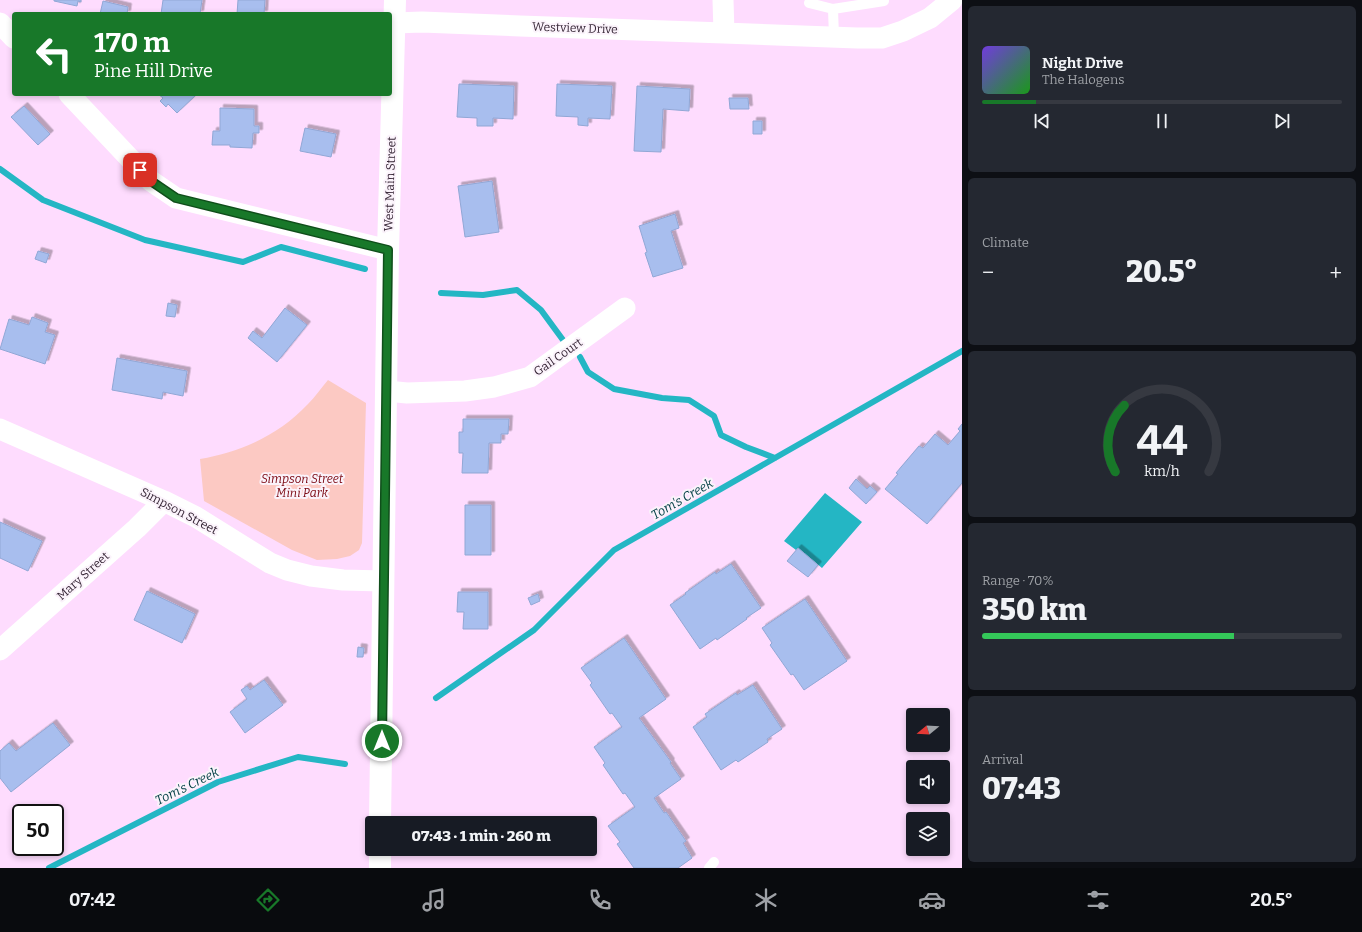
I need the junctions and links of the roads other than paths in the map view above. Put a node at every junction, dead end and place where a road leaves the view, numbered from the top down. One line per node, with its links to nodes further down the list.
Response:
1 (395, 0): 8 (main road, West Main Street)
2 (723, 0): 9 (street)
3 (952, 0): 11 (street, Westview Drive)
4 (884, 1): 6 (lane)
5 (809, 3): 6 (lane)
6 (833, 8): 11 (lane)
7 (0, 23): 10 (street)
8 (394, 23): 9 (street, Westview Drive); 13 (main road, West Main Street)
9 (724, 33): 11 (street, Westview Drive)
10 (12, 36)
11 (834, 37)
12 (71, 96): 13 (street)
13 (388, 250): 15 (main road, West Main Street)
14 (625, 308): 15 (street, Gail Court)
15 (387, 391): 18 (main road, West Main Street)
16 (0, 429): 17 (street, Simpson Street)
17 (164, 501): 18 (street, Simpson Street); 19 (street, Mary Street)
18 (383, 581): 20 (main road, West Main Street)
19 (0, 650)
20 (380, 816)
21 (380, 856): 22 (main road)
22 (380, 868)

